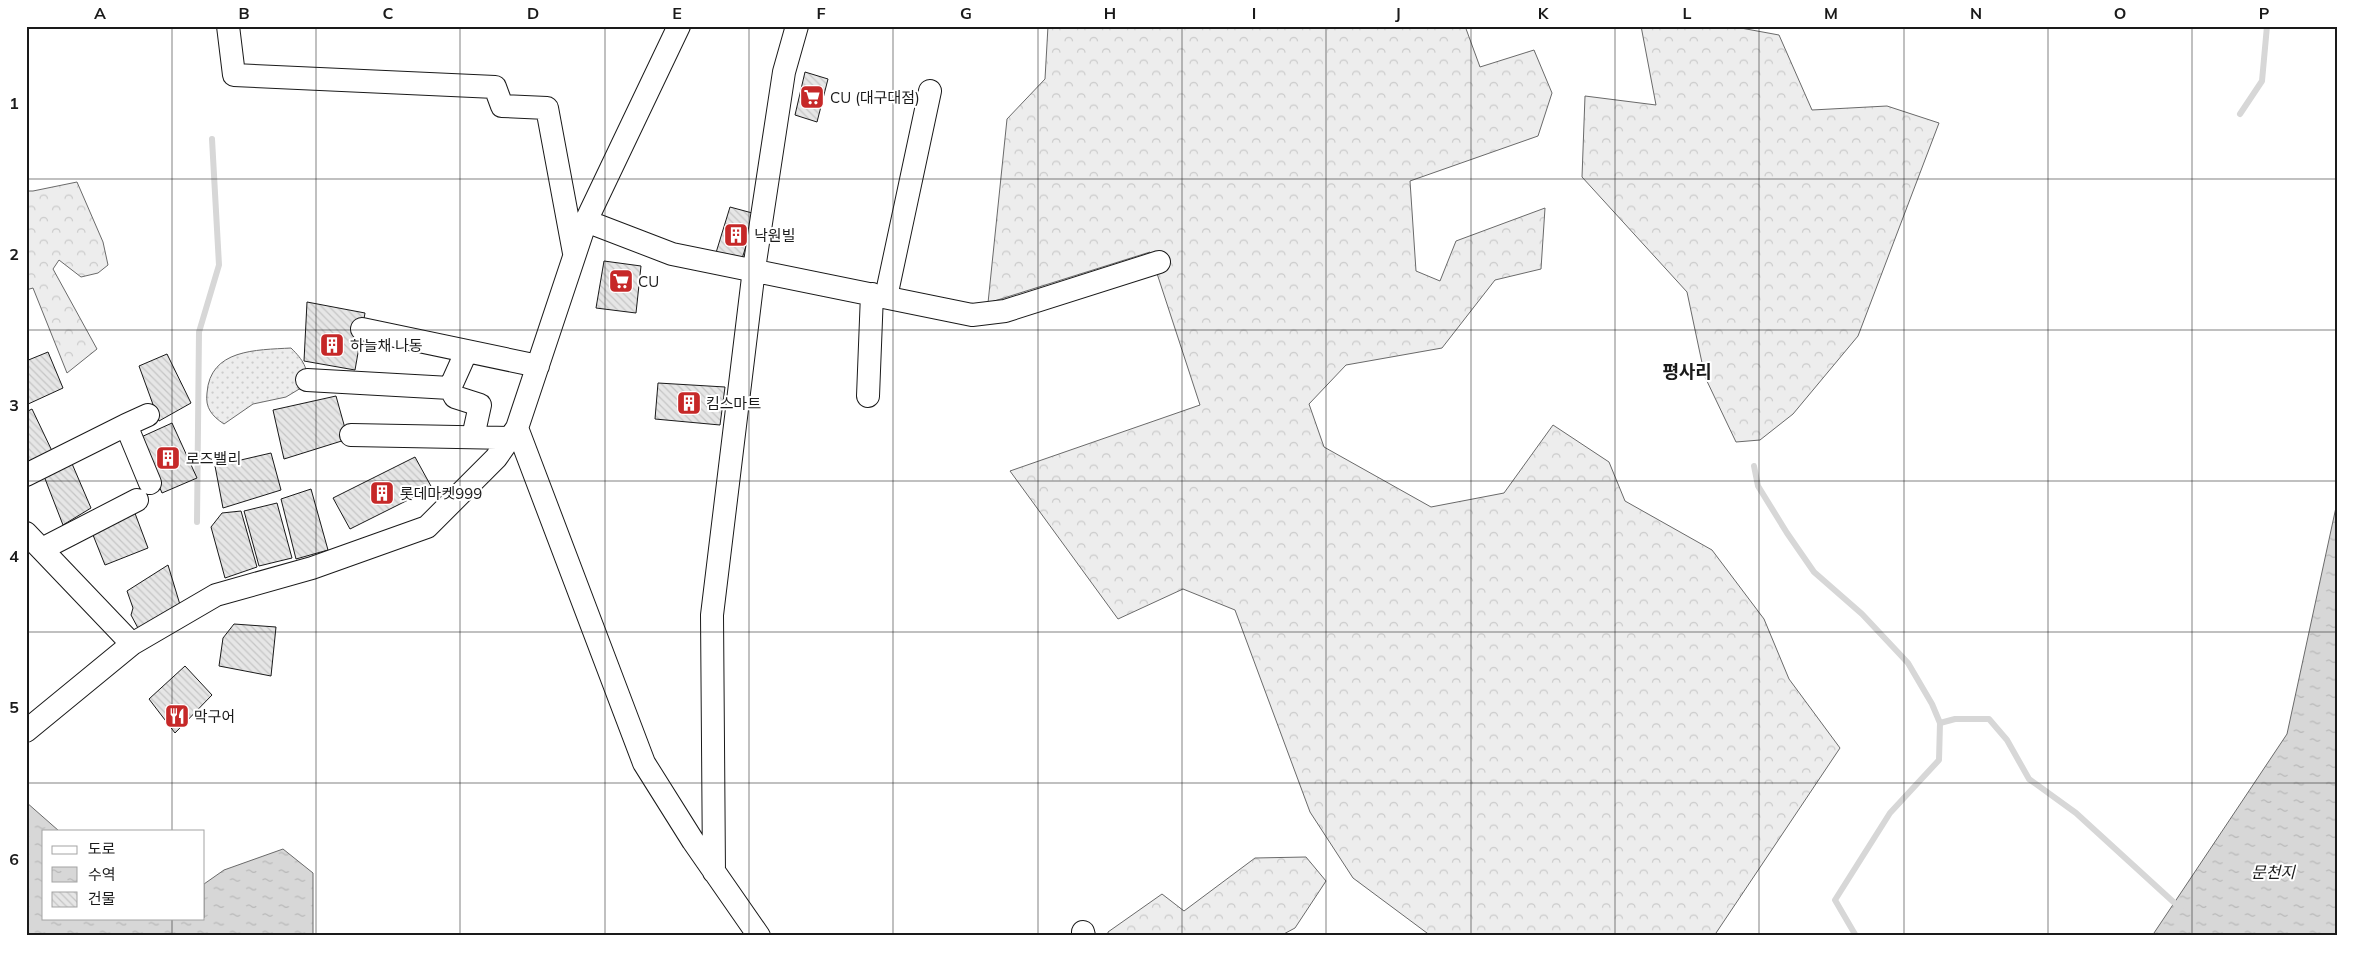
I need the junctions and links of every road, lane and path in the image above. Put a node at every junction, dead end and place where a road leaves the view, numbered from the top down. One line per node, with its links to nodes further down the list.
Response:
1 (228, 26): 6 (street)
2 (679, 26): 5 (street)
3 (796, 26): 8 (street)
4 (930, 91): 9 (street)
5 (586, 221): 6 (street); 8 (street)
6 (574, 256): 11 (street)
7 (1159, 262): 9 (street)
8 (754, 269): 9 (street); 25 (street)
9 (879, 295): 14 (street)
10 (464, 359): 11 (street); 11 (street); 13 (street)
11 (536, 370): 17 (street)
12 (307, 380): 13 (street)
13 (450, 388): 19 (street)
14 (868, 396)
15 (148, 415): 16 (street)
16 (126, 425): 20 (street); 22 (street)
17 (513, 433): 19 (street); 23 (street); 25 (street)
18 (351, 435): 19 (street)
19 (473, 437)
20 (26, 475)
21 (26, 533): 22 (street)
22 (42, 548): 23 (street)
23 (132, 644): 24 (street)
24 (26, 731)
25 (714, 872): 26 (street)
26 (759, 936)

